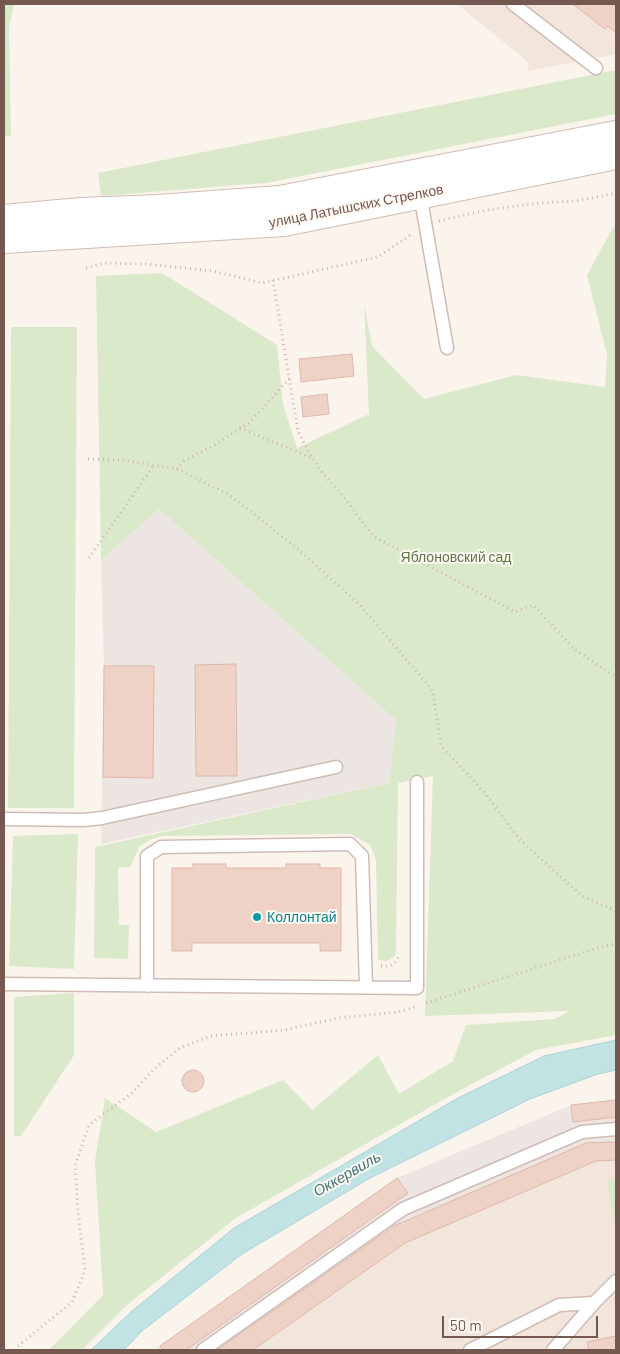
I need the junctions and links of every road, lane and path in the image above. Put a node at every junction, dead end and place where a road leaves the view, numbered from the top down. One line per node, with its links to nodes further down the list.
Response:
1 (513, 4): 2 (lane)
2 (596, 68)
3 (616, 135): 7 (street, улица Латышских Стрелков)
4 (616, 155): 6 (street, улица Латышских Стрелков)
5 (616, 193): 8 (path)
6 (420, 194): 8 (lane); 9 (street, улица Латышских Стрелков)
7 (4, 219)
8 (425, 224): 11 (path); 12 (lane)
9 (4, 239)
10 (86, 268): 11 (path)
11 (273, 280): 13 (path)
12 (447, 348)
13 (290, 378): 14 (path); 15 (path)
14 (240, 428): 15 (path); 18 (path)
15 (313, 458): 20 (path)
16 (88, 459): 17 (path)
17 (154, 465): 18 (path); 19 (path)
18 (177, 469): 24 (path)
19 (88, 558)
20 (616, 677)
21 (336, 766): 23 (lane)
22 (417, 782): 28 (lane)
23 (4, 819)
24 (616, 911)
25 (616, 944): 32 (path)
26 (4, 984): 27 (lane)
27 (147, 986): 28 (lane); 28 (lane)
28 (366, 988)
29 (616, 1129): 33 (lane)
30 (616, 1281): 31 (lane)
31 (594, 1303): 34 (lane); 35 (lane)
32 (18, 1346)
33 (203, 1350)
34 (470, 1350)
35 (553, 1350)

